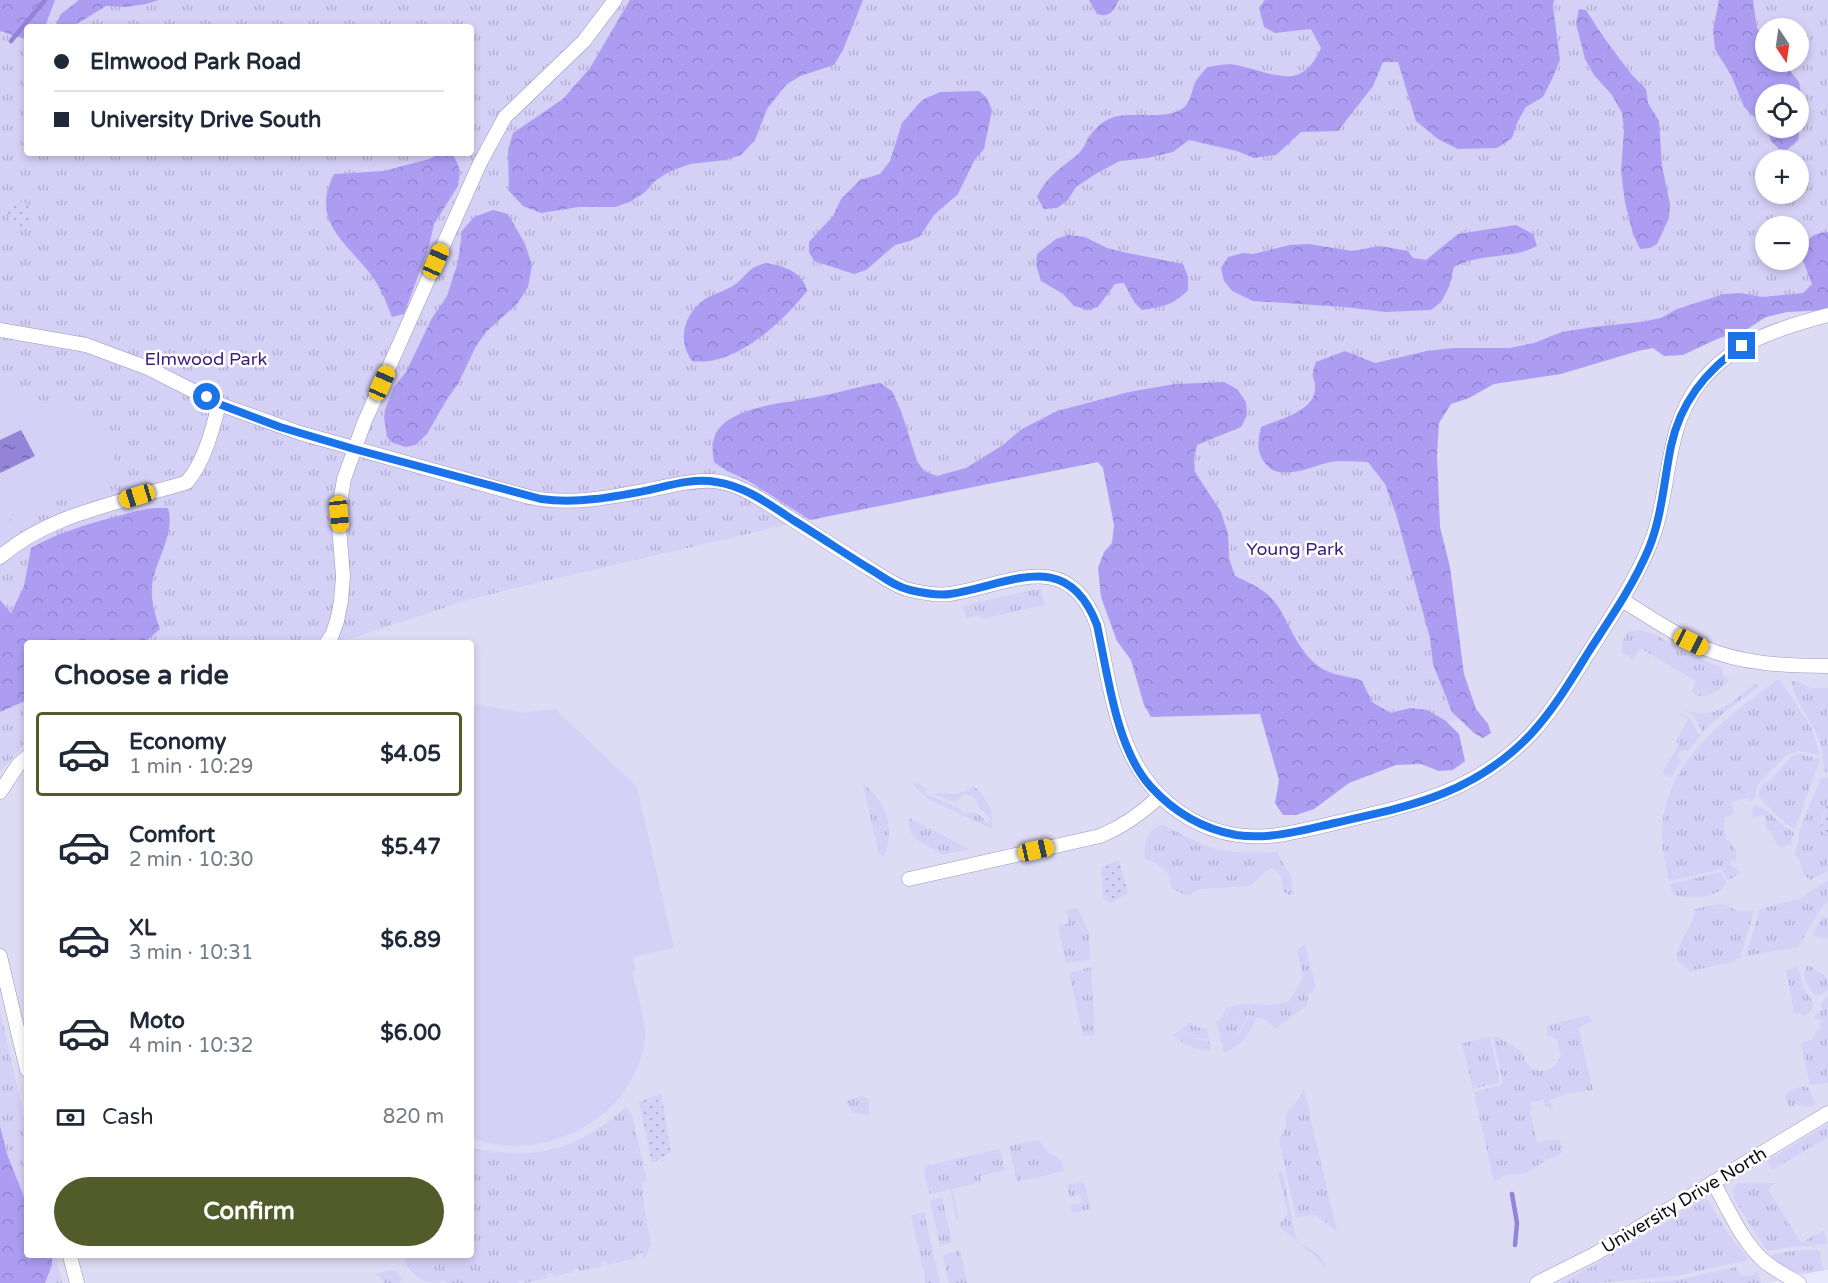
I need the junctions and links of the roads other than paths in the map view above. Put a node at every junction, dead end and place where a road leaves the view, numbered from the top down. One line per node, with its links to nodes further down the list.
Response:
1 (615, 0): 5 (street)
2 (1828, 315): 7 (street)
3 (0, 330): 4 (street)
4 (219, 404): 5 (street); 6 (street)
5 (354, 449): 8 (street); 12 (street)
6 (0, 557)
7 (1623, 600): 9 (street); 12 (street)
8 (329, 640)
9 (1828, 666)
10 (24, 760): 11 (street)
11 (0, 792)
12 (1160, 796): 13 (street)
13 (909, 879)
14 (0, 956): 15 (street)
15 (24, 1057)
16 (1828, 1113): 17 (street, University Drive North)
17 (1713, 1182): 20 (street, University Drive North); 21 (street)
18 (71, 1258): 19 (street)
19 (77, 1283)
20 (1537, 1283)
21 (1799, 1283)

